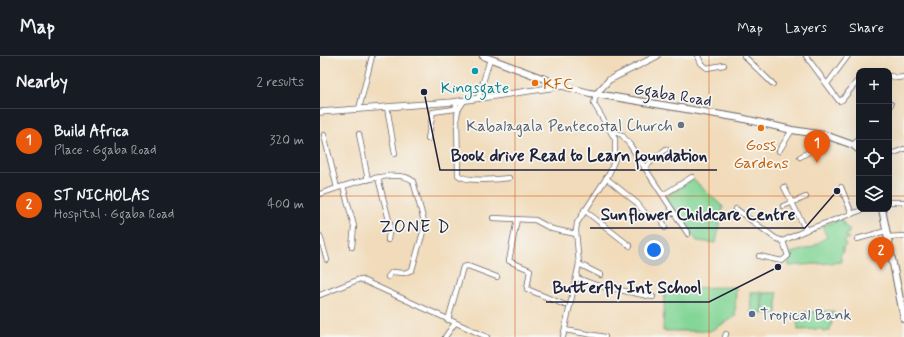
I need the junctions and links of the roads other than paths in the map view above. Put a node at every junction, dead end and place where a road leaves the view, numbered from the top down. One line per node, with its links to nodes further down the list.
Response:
1 (372, 56): 21 (street)
2 (484, 56): 8 (main road, Ggaba Road)
3 (656, 56): 16 (street)
4 (698, 56): 9 (street)
5 (744, 56): 13 (street)
6 (806, 56): 14 (street)
7 (848, 56): 14 (street)
8 (491, 58): 15 (main road, Ggaba Road); 17 (street)
9 (724, 65)
10 (892, 77): 11 (street)
11 (903, 78)
12 (856, 83): 14 (street)
13 (773, 84)
14 (826, 84)
15 (563, 86): 16 (main road, Ggaba Road); 17 (street)
16 (596, 94): 23 (main road, Ggaba Road); 24 (street)
17 (478, 99): 18 (street)
18 (464, 101): 19 (street); 41 (street)
19 (457, 102): 20 (street); 28 (street)
20 (387, 107): 21 (street); 35 (street)
21 (359, 109): 22 (street)
22 (320, 112)
23 (792, 130): 27 (main road, Ggaba Road); 33 (street)
24 (611, 131): 38 (street); 42 (street)
25 (359, 134): 43 (street)
26 (324, 135): 47 (street)
27 (825, 135): 30 (main road, Ggaba Road); 37 (street)
28 (428, 139)
29 (858, 140): 30 (street)
30 (853, 145): 31 (main road, Ggaba Road)
31 (856, 148)
32 (666, 149): 38 (street)
33 (779, 150)
34 (904, 150): 36 (street)
35 (395, 154)
36 (892, 154)
37 (800, 156)
38 (644, 168): 49 (street)
39 (692, 177): 49 (street)
40 (378, 178): 43 (street); 71 (street); 80 (street)
41 (509, 178)
42 (606, 178): 56 (street); 60 (street)
43 (368, 180): 44 (street)
44 (343, 186): 47 (street); 75 (street)
45 (784, 187): 53 (street)
46 (841, 187): 61 (street)
47 (336, 188): 48 (street)
48 (320, 194)
49 (663, 195): 57 (street)
50 (806, 197): 53 (street)
51 (904, 201): 52 (street)
52 (892, 202)
53 (791, 203): 54 (street); 65 (street)
54 (783, 206)
55 (736, 209): 73 (street)
56 (584, 210): 66 (street); 74 (street)
57 (673, 212): 64 (street); 67 (street)
58 (857, 212): 61 (street)
59 (883, 212): 68 (main road)
60 (645, 213)
61 (852, 214): 65 (street)
62 (493, 218): 63 (street)
63 (517, 219): 66 (street); 85 (street)
64 (665, 228)
65 (806, 230): 73 (street)
66 (576, 234): 78 (street)
67 (688, 234)
68 (887, 234): 70 (street); 72 (street); 86 (main road)
69 (320, 236): 77 (street)
70 (904, 236)
71 (388, 240)
72 (857, 240)
73 (783, 241): 76 (street)
74 (630, 246)
75 (352, 247)
76 (759, 256)
77 (327, 260)
78 (579, 264): 79 (street); 82 (street)
79 (602, 275)
80 (388, 277)
81 (497, 277): 88 (street)
82 (577, 278): 84 (street); 85 (street)
83 (320, 295): 88 (street)
84 (653, 297)
85 (567, 306): 90 (street)
86 (903, 311): 87 (main road)
87 (904, 319)
88 (448, 320): 89 (street)
89 (455, 323): 91 (street); 92 (street)
90 (565, 330): 93 (street); 94 (street)
91 (445, 337)
92 (487, 337)
93 (563, 337)
94 (605, 337)

